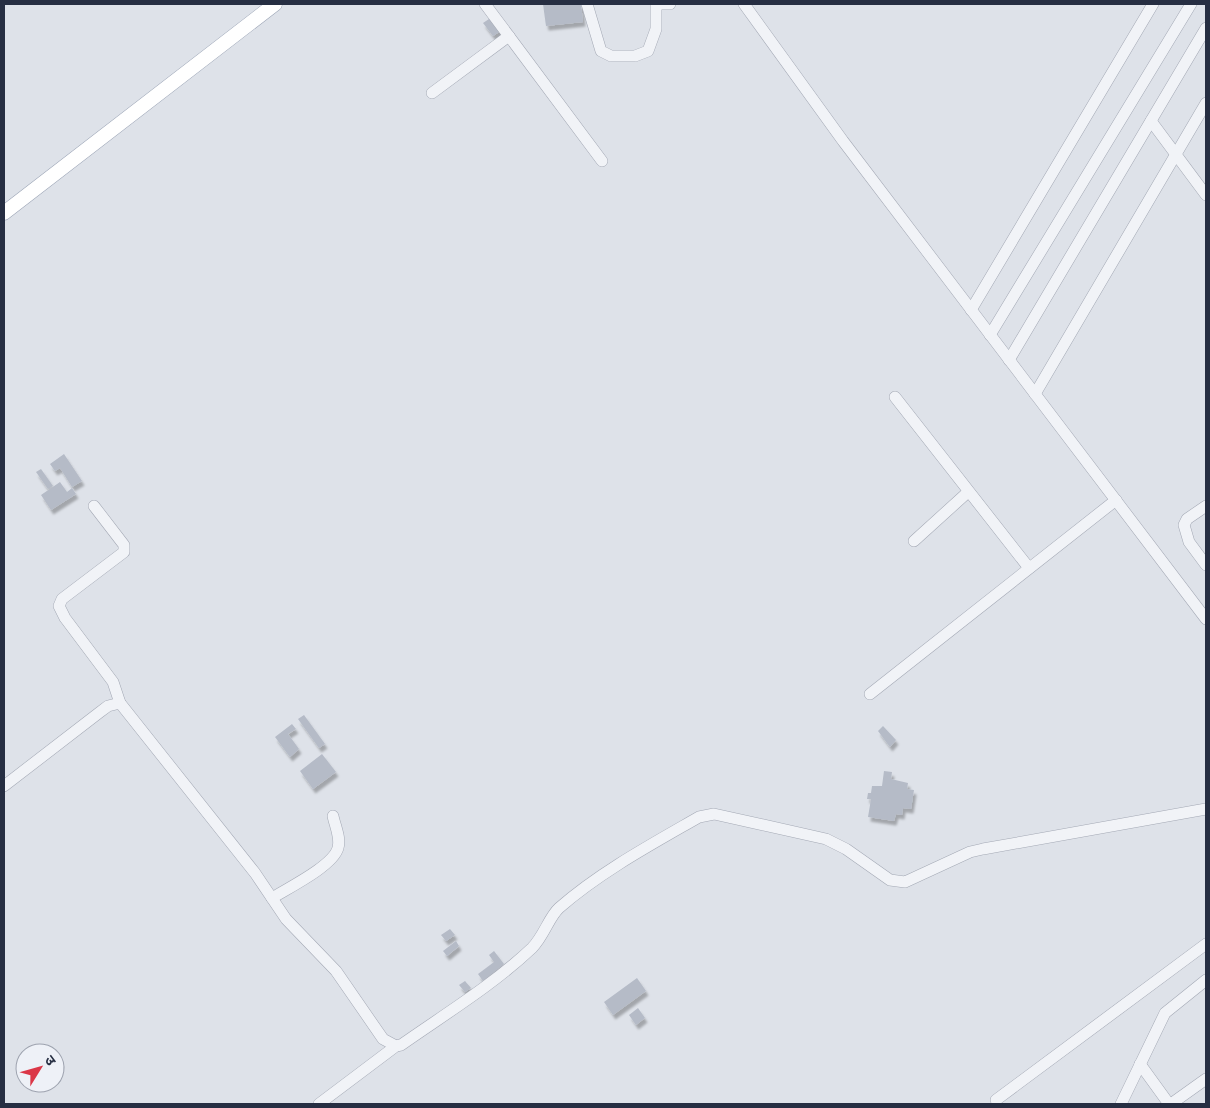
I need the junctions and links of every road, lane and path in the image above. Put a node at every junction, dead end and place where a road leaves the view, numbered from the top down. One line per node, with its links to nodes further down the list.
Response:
1 (275, 4): 17 (main road)
2 (485, 4): 10 (street)
3 (587, 4): 4 (street)
4 (657, 4): 5 (street)
5 (670, 4)
6 (744, 4): 18 (street)
7 (1153, 4): 18 (street)
8 (1191, 4): 19 (street)
9 (1206, 28): 13 (street)
10 (509, 36): 11 (street); 15 (street)
11 (432, 93)
12 (1206, 103): 14 (street)
13 (1151, 121): 14 (street); 20 (street)
14 (1175, 154): 16 (street); 21 (street)
15 (602, 161)
16 (1206, 195)
17 (4, 213)
18 (971, 310): 19 (street)
19 (990, 335): 20 (street)
20 (1009, 360): 21 (street)
21 (1035, 394): 24 (street)
22 (895, 397): 23 (street)
23 (968, 492): 27 (street); 29 (street)
24 (1116, 500): 29 (street); 30 (street)
25 (94, 506): 32 (street)
26 (1206, 506): 28 (street)
27 (914, 541)
28 (1206, 565)
29 (1029, 568): 31 (street)
30 (1206, 619)
31 (870, 694)
32 (120, 703): 33 (street); 36 (street)
33 (4, 786)
34 (1206, 810): 39 (street)
35 (333, 816): 36 (street)
36 (272, 898): 39 (street)
37 (1206, 944): 42 (street)
38 (1206, 980): 40 (street)
39 (396, 1046): 43 (street)
40 (1140, 1064): 44 (street); 45 (street)
41 (1206, 1079): 45 (street)
42 (996, 1100)
43 (319, 1104)
44 (1120, 1104)
45 (1170, 1104)

